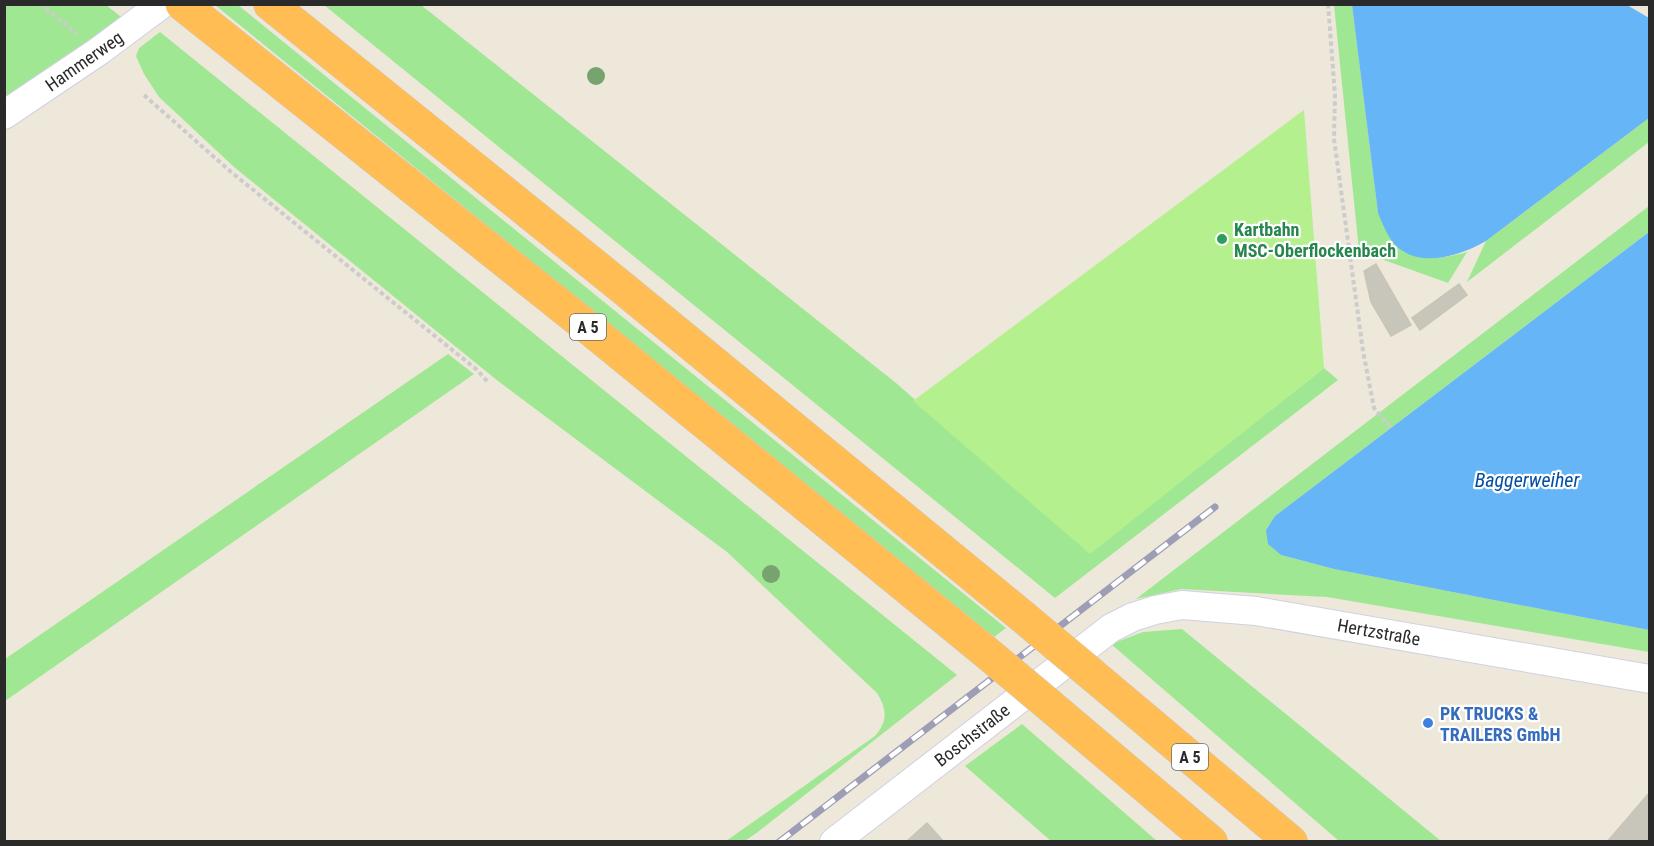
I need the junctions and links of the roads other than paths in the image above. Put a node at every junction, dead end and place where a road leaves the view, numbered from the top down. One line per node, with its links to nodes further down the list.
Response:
1 (270, 4): 8 (highway, A 5, bridge)
2 (178, 7): 3 (street, Hammerweg); 7 (highway, A 5, bridge)
3 (4, 115)
4 (1111, 628): 5 (street, Hertzstraße); 6 (street, Boschstraße)
5 (1650, 679)
6 (834, 842)
7 (1211, 842)
8 (1291, 842)

